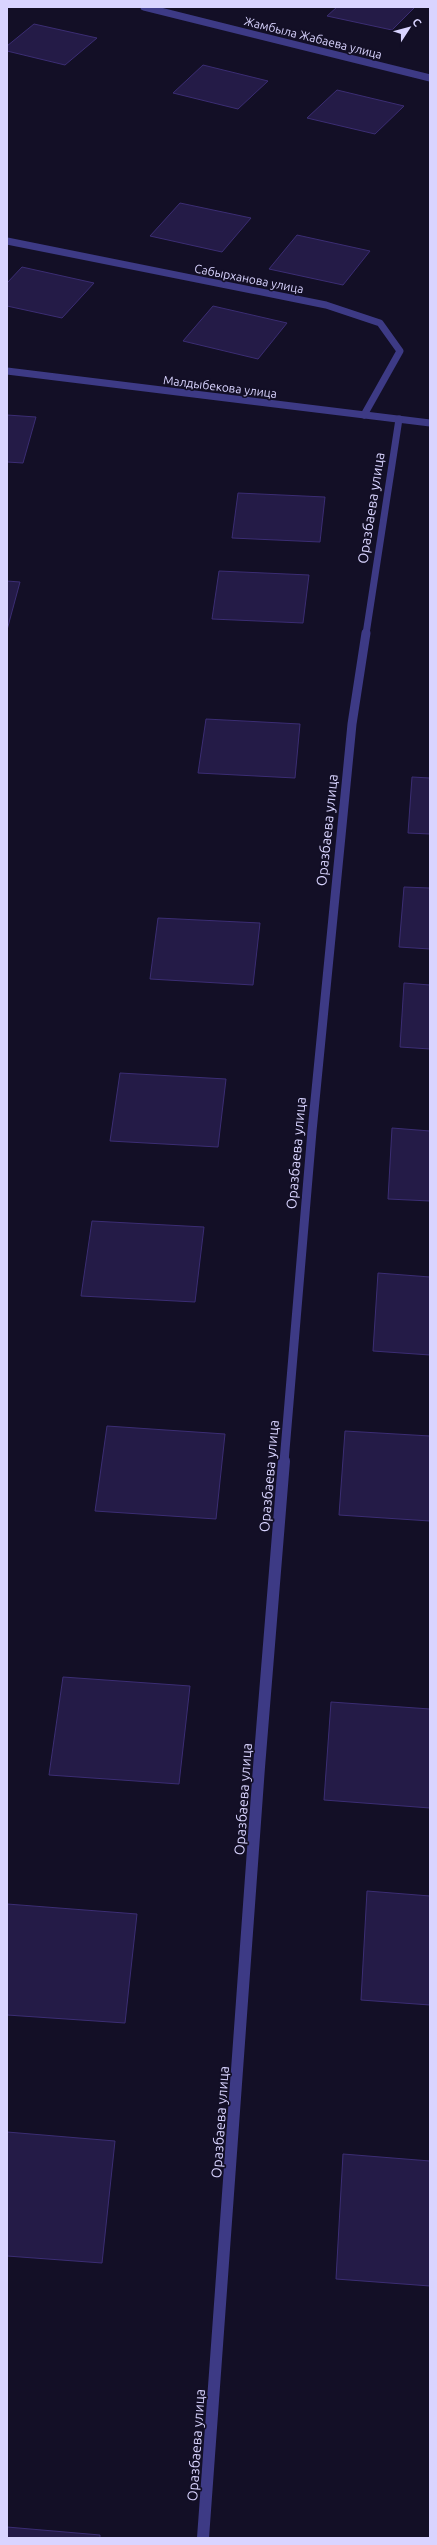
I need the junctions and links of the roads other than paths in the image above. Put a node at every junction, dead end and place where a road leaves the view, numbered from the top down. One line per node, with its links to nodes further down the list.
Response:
1 (144, 7): 2 (street, Жамбыла Жабаева улица)
2 (430, 78)
3 (7, 241): 5 (street, Сабырханова улица)
4 (7, 371): 5 (street, Малдыбекова улица)
5 (364, 415): 6 (street, Малдыбекова улица)
6 (399, 419): 7 (street, Малдыбекова улица); 8 (street, Оразбаева улица)
7 (430, 423)
8 (203, 2538)

